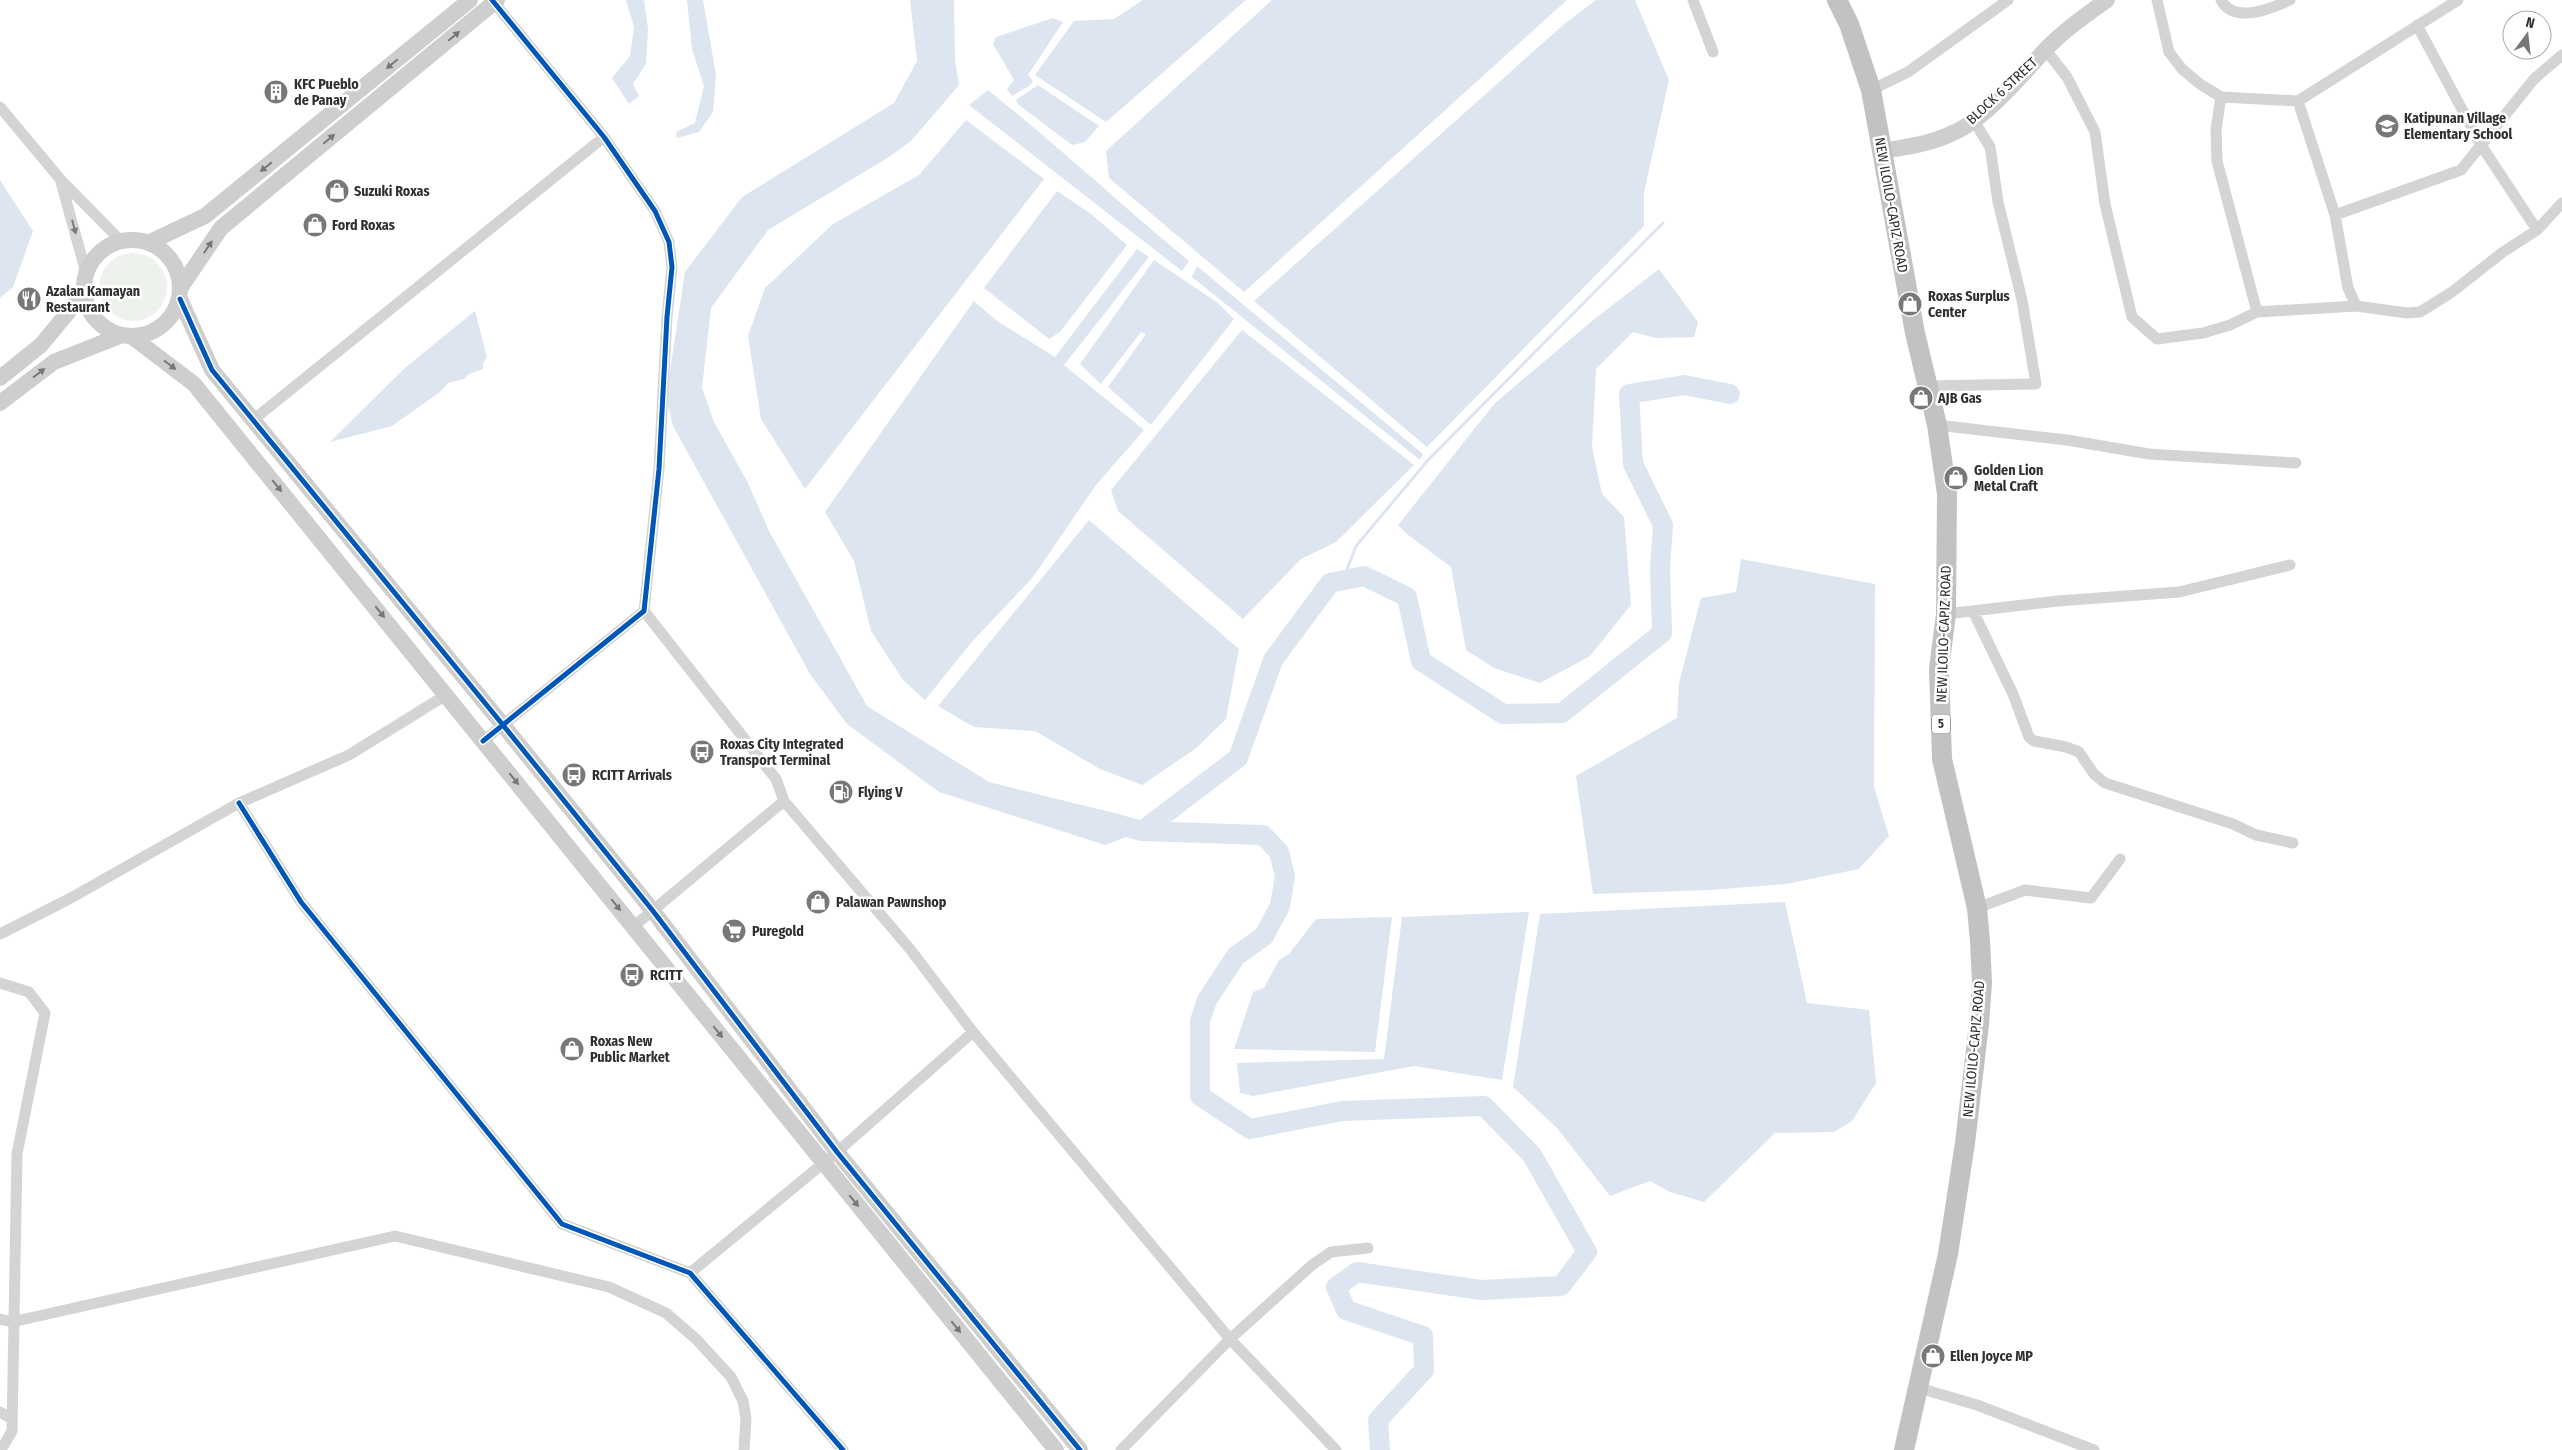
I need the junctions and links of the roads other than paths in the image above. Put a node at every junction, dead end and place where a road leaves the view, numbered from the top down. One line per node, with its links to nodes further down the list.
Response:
1 (470, 0): 28 (street, one-way to 28)
2 (1694, 0): 13 (street)
3 (1837, 0): 15 (highway, NEW ILOILO-CAPIZ ROAD / 5)
4 (2008, 0): 15 (street)
5 (2107, 0): 12 (street, BLOCK 6 STREET)
6 (2157, 0): 16 (street)
7 (2221, 0): 10 (street)
8 (2458, 0): 11 (street)
9 (494, 1): 20 (street); 31 (street, one-way to 9)
10 (2287, 1)
11 (2417, 25): 17 (street); 21 (street)
12 (2045, 49): 19 (street, BLOCK 6 STREET); 33 (street)
13 (1713, 52)
14 (2562, 55): 21 (street)
15 (1871, 90): 22 (highway, NEW ILOILO-CAPIZ ROAD / 5)
16 (2221, 97): 17 (street); 33 (street)
17 (2298, 101): 25 (street)
18 (0, 107): 23 (street)
19 (1974, 120): 22 (street, BLOCK 6 STREET); 36 (street)
20 (604, 137): 38 (street); 42 (street)
21 (2481, 145): 25 (street); 26 (street)
22 (1881, 151): 36 (highway, NEW ILOILO-CAPIZ ROAD / 5)
23 (61, 180): 27 (street); 29 (street, one-way to 29)
24 (2562, 203): 26 (street)
25 (2335, 215): 32 (street)
26 (2537, 230): 32 (street)
27 (121, 241): 28 (street); 29 (street)
28 (148, 243): 31 (street)
29 (86, 273): 30 (street)
30 (84, 293): 34 (street); 35 (street)
31 (180, 293): 34 (street); 38 (street)
32 (2356, 306): 33 (street)
33 (2257, 312)
34 (126, 336): 37 (street, one-way to 34); 45 (street, one-way to 45)
35 (0, 378)
36 (1927, 386): 39 (highway, NEW ILOILO-CAPIZ ROAD / 5)
37 (0, 403)
38 (253, 420): 46 (street)
39 (1937, 425): 40 (street); 44 (highway, NEW ILOILO-CAPIZ ROAD / 5)
40 (2296, 463)
41 (2290, 565): 43 (street)
42 (644, 611): 46 (street); 49 (street)
43 (1973, 612): 44 (street); 50 (street)
44 (1946, 614): 52 (highway, NEW ILOILO-CAPIZ ROAD / 5)
45 (446, 694): 47 (street); 48 (street)
46 (503, 725): 47 (street); 53 (street)
47 (483, 741): 54 (street, one-way to 54)
48 (238, 802): 55 (street); 61 (street)
49 (784, 802): 53 (street); 57 (street)
50 (2293, 843)
51 (2120, 859): 52 (street)
52 (1977, 908): 65 (highway, NEW ILOILO-CAPIZ ROAD / 5)
53 (652, 911): 54 (street); 58 (street)
54 (633, 927): 59 (street, one-way to 59)
55 (0, 934)
56 (0, 983): 63 (street)
57 (973, 1032): 58 (street); 64 (street)
58 (837, 1152): 59 (street); 72 (street)
59 (823, 1163): 61 (street); 71 (street, one-way to 71)
60 (1368, 1248): 64 (street)
61 (690, 1273): 70 (street)
62 (0, 1319): 63 (street)
63 (12, 1322): 67 (street); 69 (street)
64 (1230, 1338): 73 (street); 74 (street)
65 (1919, 1388): 75 (highway, NEW ILOILO-CAPIZ ROAD / 5); 76 (street)
66 (0, 1412): 67 (street)
67 (12, 1419): 68 (street)
68 (1, 1450)
69 (744, 1450)
70 (843, 1450)
71 (1056, 1450)
72 (1080, 1450)
73 (1121, 1450)
74 (1336, 1450)
75 (1904, 1450)
76 (2094, 1450)

